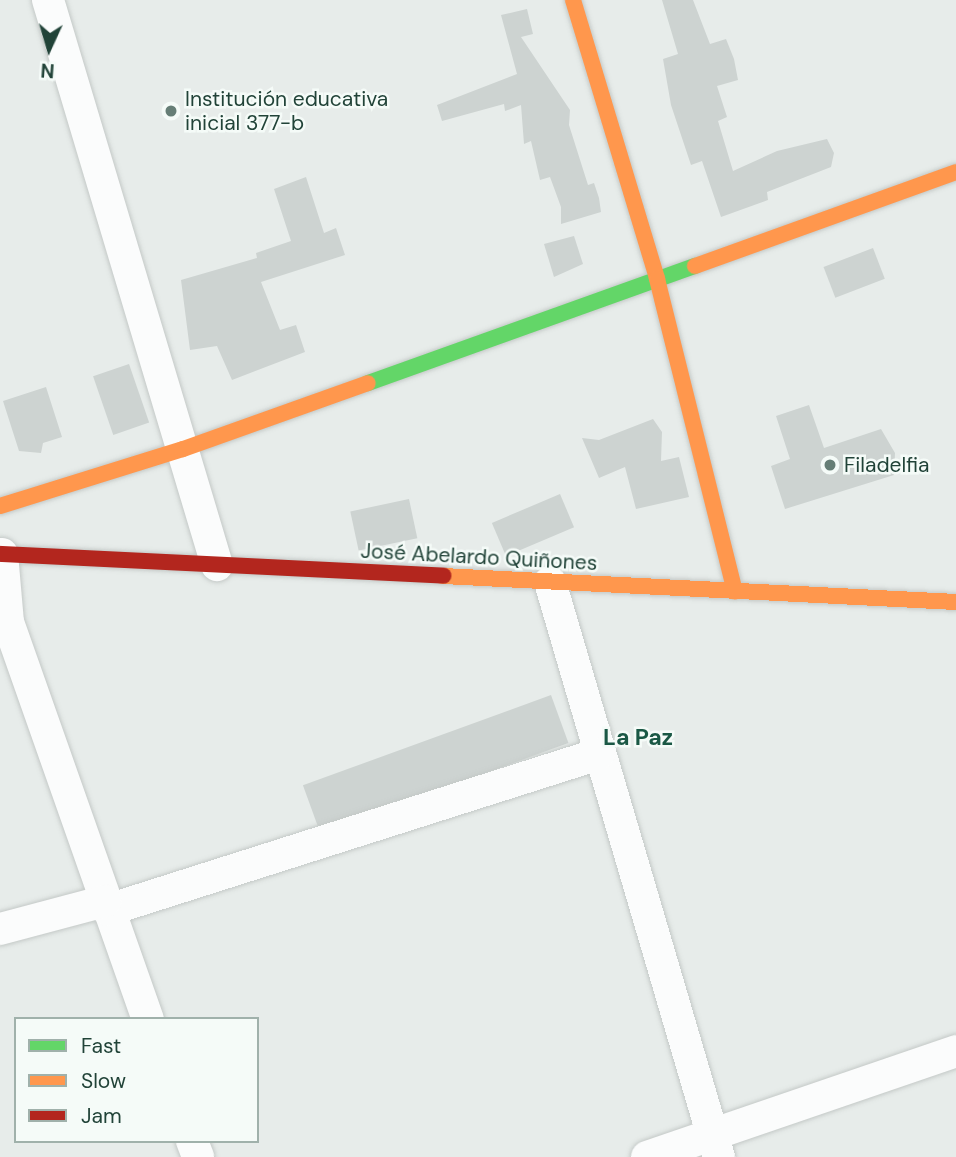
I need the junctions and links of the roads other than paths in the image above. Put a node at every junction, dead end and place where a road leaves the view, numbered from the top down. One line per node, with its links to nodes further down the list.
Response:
1 (48, 0): 5 (street)
2 (573, 0): 4 (street)
3 (956, 172): 4 (street)
4 (657, 279): 5 (street); 10 (street)
5 (183, 449): 6 (street); 8 (street)
6 (0, 506)
7 (1, 554): 8 (street, José Abelardo Quiñones); 13 (street)
8 (217, 565): 9 (street, José Abelardo Quiñones)
9 (550, 582): 10 (street, José Abelardo Quiñones); 12 (street)
10 (735, 591): 11 (street, José Abelardo Quiñones)
11 (956, 602)
12 (599, 754): 13 (street); 17 (street)
13 (107, 906): 14 (street); 15 (street)
14 (0, 929)
15 (147, 1017)
16 (956, 1051): 17 (street)
17 (715, 1145): 18 (street)
18 (647, 1157)

